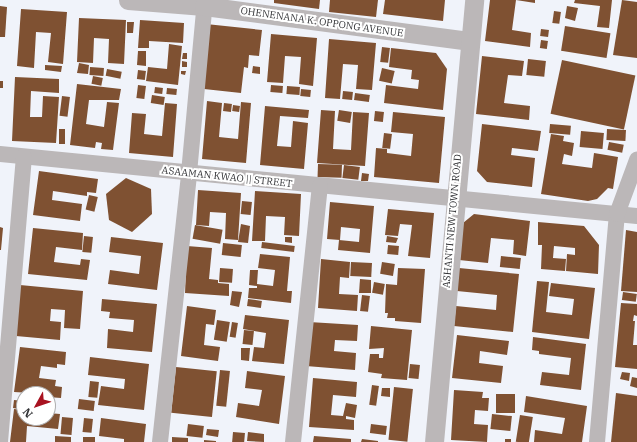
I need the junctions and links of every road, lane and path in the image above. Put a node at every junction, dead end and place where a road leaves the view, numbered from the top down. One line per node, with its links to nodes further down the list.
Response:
1 (128, 0): 3 (street, OHENENANA K. OPPONG AVENUE)
2 (474, 0): 4 (street, ASHANTI NEW TOWN ROAD)
3 (204, 3): 4 (street, OHENENANA K. OPPONG AVENUE); 8 (street)
4 (469, 41): 10 (street, ASHANTI NEW TOWN ROAD)
5 (0, 154): 6 (street, ASAAMAN KWAO || STREET)
6 (24, 157): 8 (street, ASAAMAN KWAO || STREET); 13 (street)
7 (637, 160): 11 (street)
8 (190, 173): 9 (street, ASAAMAN KWAO || STREET); 14 (street)
9 (320, 186): 10 (street, ASAAMAN KWAO || STREET); 15 (street)
10 (454, 199): 11 (street, ASAAMAN KWAO || STREET); 16 (street, ASHANTI NEW TOWN ROAD)
11 (618, 214): 12 (street, ASAAMAN KWAO || STREET); 17 (street)
12 (637, 216)
13 (0, 442)
14 (160, 442)
15 (293, 442)
16 (434, 442)
17 (597, 442)

